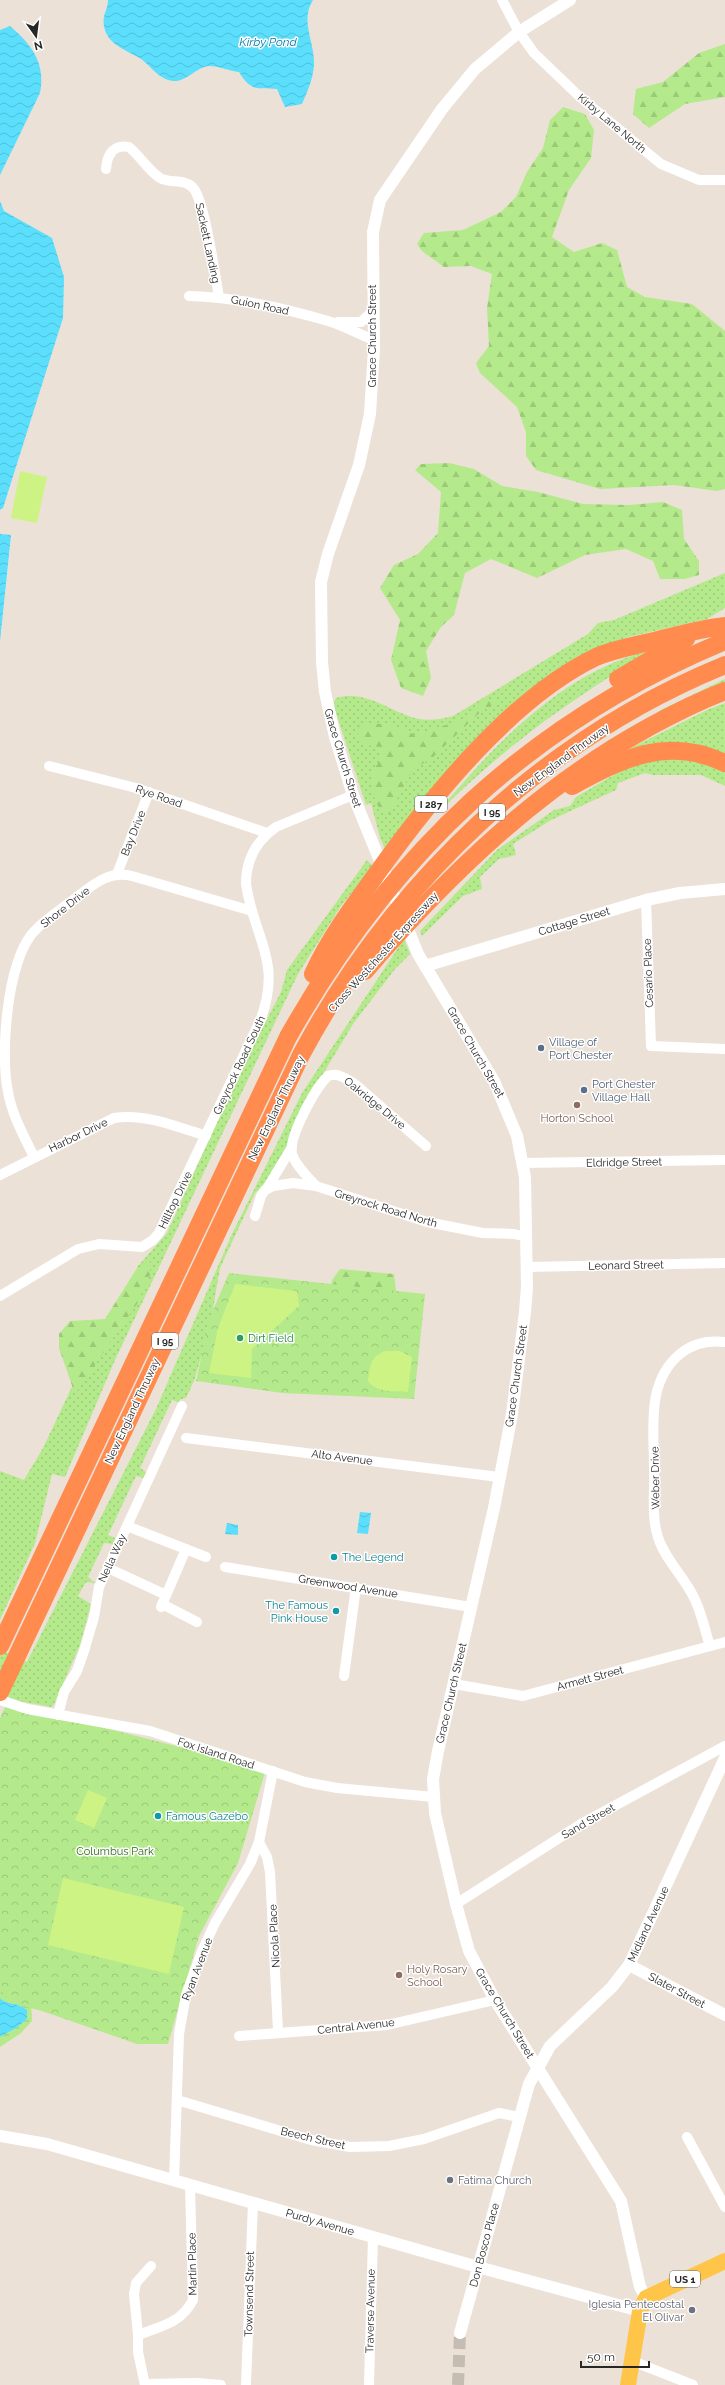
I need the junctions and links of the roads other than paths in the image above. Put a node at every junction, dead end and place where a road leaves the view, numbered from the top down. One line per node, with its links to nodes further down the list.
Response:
1 (502, 0): 3 (street, Kirby Lane North)
2 (570, 0): 3 (street, Grace Church Street)
3 (519, 32): 5 (street, Kirby Lane North); 8 (street, Grace Church Street)
4 (106, 170): 7 (street, Sackett Landing)
5 (725, 180)
6 (189, 296): 7 (street, Guion Road)
7 (219, 297): 9 (street, Guion Road)
8 (373, 311): 9 (street, Guion Road); 10 (street, Grace Church Street)
9 (330, 322): 10 (street, Guion Road)
10 (374, 340): 20 (street, Grace Church Street)
11 (725, 617): 16 (highway)
12 (725, 626): 29 (highway, I 287)
13 (725, 641): 16 (highway, New England Thruway / I 95)
14 (725, 665): 28 (highway, New England Thruway / I 95)
15 (725, 691): 21 (highway, Cross Westchester Expressway)
16 (535, 747): 29 (highway, New England Thruway / I 95)
17 (725, 762): 21 (highway)
18 (48, 766): 19 (street, Rye Road)
19 (149, 792): 22 (street, Rye Road); 23 (street, Bay Drive)
20 (353, 795): 22 (street, Greyrock Road South); 27 (street, Grace Church Street)
21 (517, 817): 28 (highway, Cross Westchester Expressway)
22 (267, 833): 26 (street, Greyrock Road South)
23 (116, 874): 26 (street); 34 (street, Shore Drive)
24 (725, 889): 25 (street, Cottage Street)
25 (646, 900): 27 (street, Cottage Street); 30 (street, Cesario Place)
26 (252, 911): 31 (street, Greyrock Road South)
27 (425, 966): 36 (street, Grace Church Street)
28 (317, 1025): 63 (highway, New England Thruway / I 95)
29 (288, 1037): 59 (highway, New England Thruway / I 95)
30 (725, 1049)
31 (206, 1136): 34 (street, Harbor Drive); 44 (street, Hilltop Drive)
32 (426, 1146): 33 (street, Oakridge Drive)
33 (292, 1147): 38 (street); 39 (street, Oakridge Drive)
34 (34, 1157): 37 (street, Harbor Drive)
35 (725, 1160): 36 (street, Eldridge Street)
36 (523, 1163): 41 (street, Grace Church Street)
37 (0, 1175)
38 (316, 1186): 39 (street, Greyrock Road North); 41 (street, Greyrock Road North)
39 (265, 1190): 40 (street, Oakridge Drive)
40 (255, 1216)
41 (527, 1237): 43 (street, Grace Church Street)
42 (725, 1263): 43 (street, Leonard Street)
43 (527, 1267): 48 (street, Grace Church Street)
44 (0, 1296)
45 (725, 1342): 60 (street, Weber Drive)
46 (182, 1406): 49 (street, Nella Way)
47 (186, 1438): 48 (street, Alto Avenue)
48 (499, 1476): 56 (street, Grace Church Street)
49 (127, 1526): 50 (street); 53 (street, Nella Way)
50 (186, 1549): 51 (street); 55 (street)
51 (206, 1557)
52 (225, 1567): 54 (street, Greenwood Avenue)
53 (108, 1568): 55 (street); 65 (street, Nella Way)
54 (356, 1587): 56 (street, Greenwood Avenue); 61 (street)
55 (163, 1602): 57 (street)
56 (470, 1607): 62 (street, Grace Church Street)
57 (198, 1622)
58 (725, 1642): 60 (street, Armett Street)
59 (0, 1646)
60 (710, 1646): 62 (street, Armett Street)
61 (344, 1676)
62 (454, 1684): 69 (street, Grace Church Street)
63 (0, 1692)
64 (0, 1700): 65 (street, Fox Island Road)
65 (58, 1715): 68 (street, Fox Island Road)
66 (725, 1746): 71 (street, Sand Street)
67 (725, 1758): 72 (street, Midland Avenue)
68 (273, 1771): 69 (street, Fox Island Road); 70 (street, Ryan Avenue)
69 (434, 1797): 71 (street, Grace Church Street)
70 (259, 1842): 75 (street, Nicola Place); 78 (street, Ryan Avenue)
71 (456, 1904): 73 (street, Grace Church Street)
72 (629, 1965): 74 (street, Slater Street); 77 (street, Midland Avenue)
73 (495, 2000): 75 (street, Central Avenue); 77 (street, Grace Church Street)
74 (725, 2015)
75 (278, 2031): 76 (street, Central Avenue)
76 (239, 2036)
77 (537, 2066): 79 (street, Don Bosco Place); 90 (street, Grace Church Street)
78 (177, 2100): 79 (street, Beech Street); 82 (street, Ryan Avenue)
79 (519, 2117): 89 (street, Don Bosco Place)
80 (0, 2136): 82 (street, Purdy Avenue)
81 (687, 2137): 85 (street)
82 (174, 2181): 83 (street, Purdy Avenue)
83 (190, 2185): 84 (street, Purdy Avenue); 92 (street, Martin Place)
84 (253, 2203): 86 (street, Purdy Avenue); 96 (street, Townsend Street)
85 (725, 2207)
86 (373, 2237): 89 (street, Purdy Avenue); 97 (street, Traverse Avenue)
87 (725, 2261): 90 (main road, US 1)
88 (151, 2266): 92 (street)
89 (478, 2267): 90 (street, Purdy Avenue); 91 (street, Don Bosco Place)
90 (643, 2304): 93 (main road)
91 (460, 2333)
92 (138, 2335): 94 (street)
93 (632, 2361): 98 (main road); 99 (street)
94 (145, 2385): 95 (street)
95 (221, 2385)
96 (246, 2385)
97 (369, 2385)
98 (628, 2385)
99 (693, 2385)

